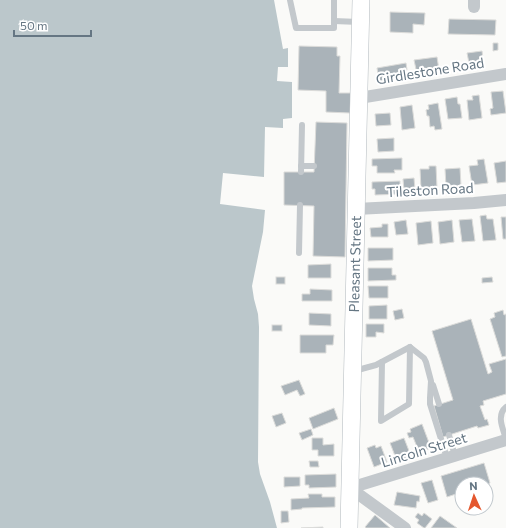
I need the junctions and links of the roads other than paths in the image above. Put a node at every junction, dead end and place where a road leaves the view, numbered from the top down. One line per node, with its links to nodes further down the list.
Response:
1 (290, 0): 4 (lane)
2 (334, 0): 4 (lane)
3 (361, 0): 5 (main road, Pleasant Street)
4 (334, 21): 5 (lane)
5 (360, 22): 7 (main road, Pleasant Street)
6 (506, 74): 7 (street, Girdlestone Road)
7 (359, 98): 12 (main road, Pleasant Street)
8 (302, 125): 9 (lane)
9 (314, 166)
10 (506, 200): 12 (street, Tileston Road)
11 (300, 205): 13 (lane)
12 (356, 209): 16 (main road, Pleasant Street)
13 (299, 253)
14 (410, 347): 15 (lane); 15 (lane); 17 (lane)
15 (382, 362): 16 (lane)
16 (353, 371): 23 (main road, Pleasant Street)
17 (431, 377): 18 (lane); 22 (lane)
18 (439, 404)
19 (506, 407): 21 (lane)
20 (449, 435): 22 (lane)
21 (506, 440): 22 (street, Lincoln Street)
22 (451, 457): 23 (street, Lincoln Street)
23 (350, 488): 24 (main road, Pleasant Street); 25 (street)
24 (349, 528)
25 (405, 528)

